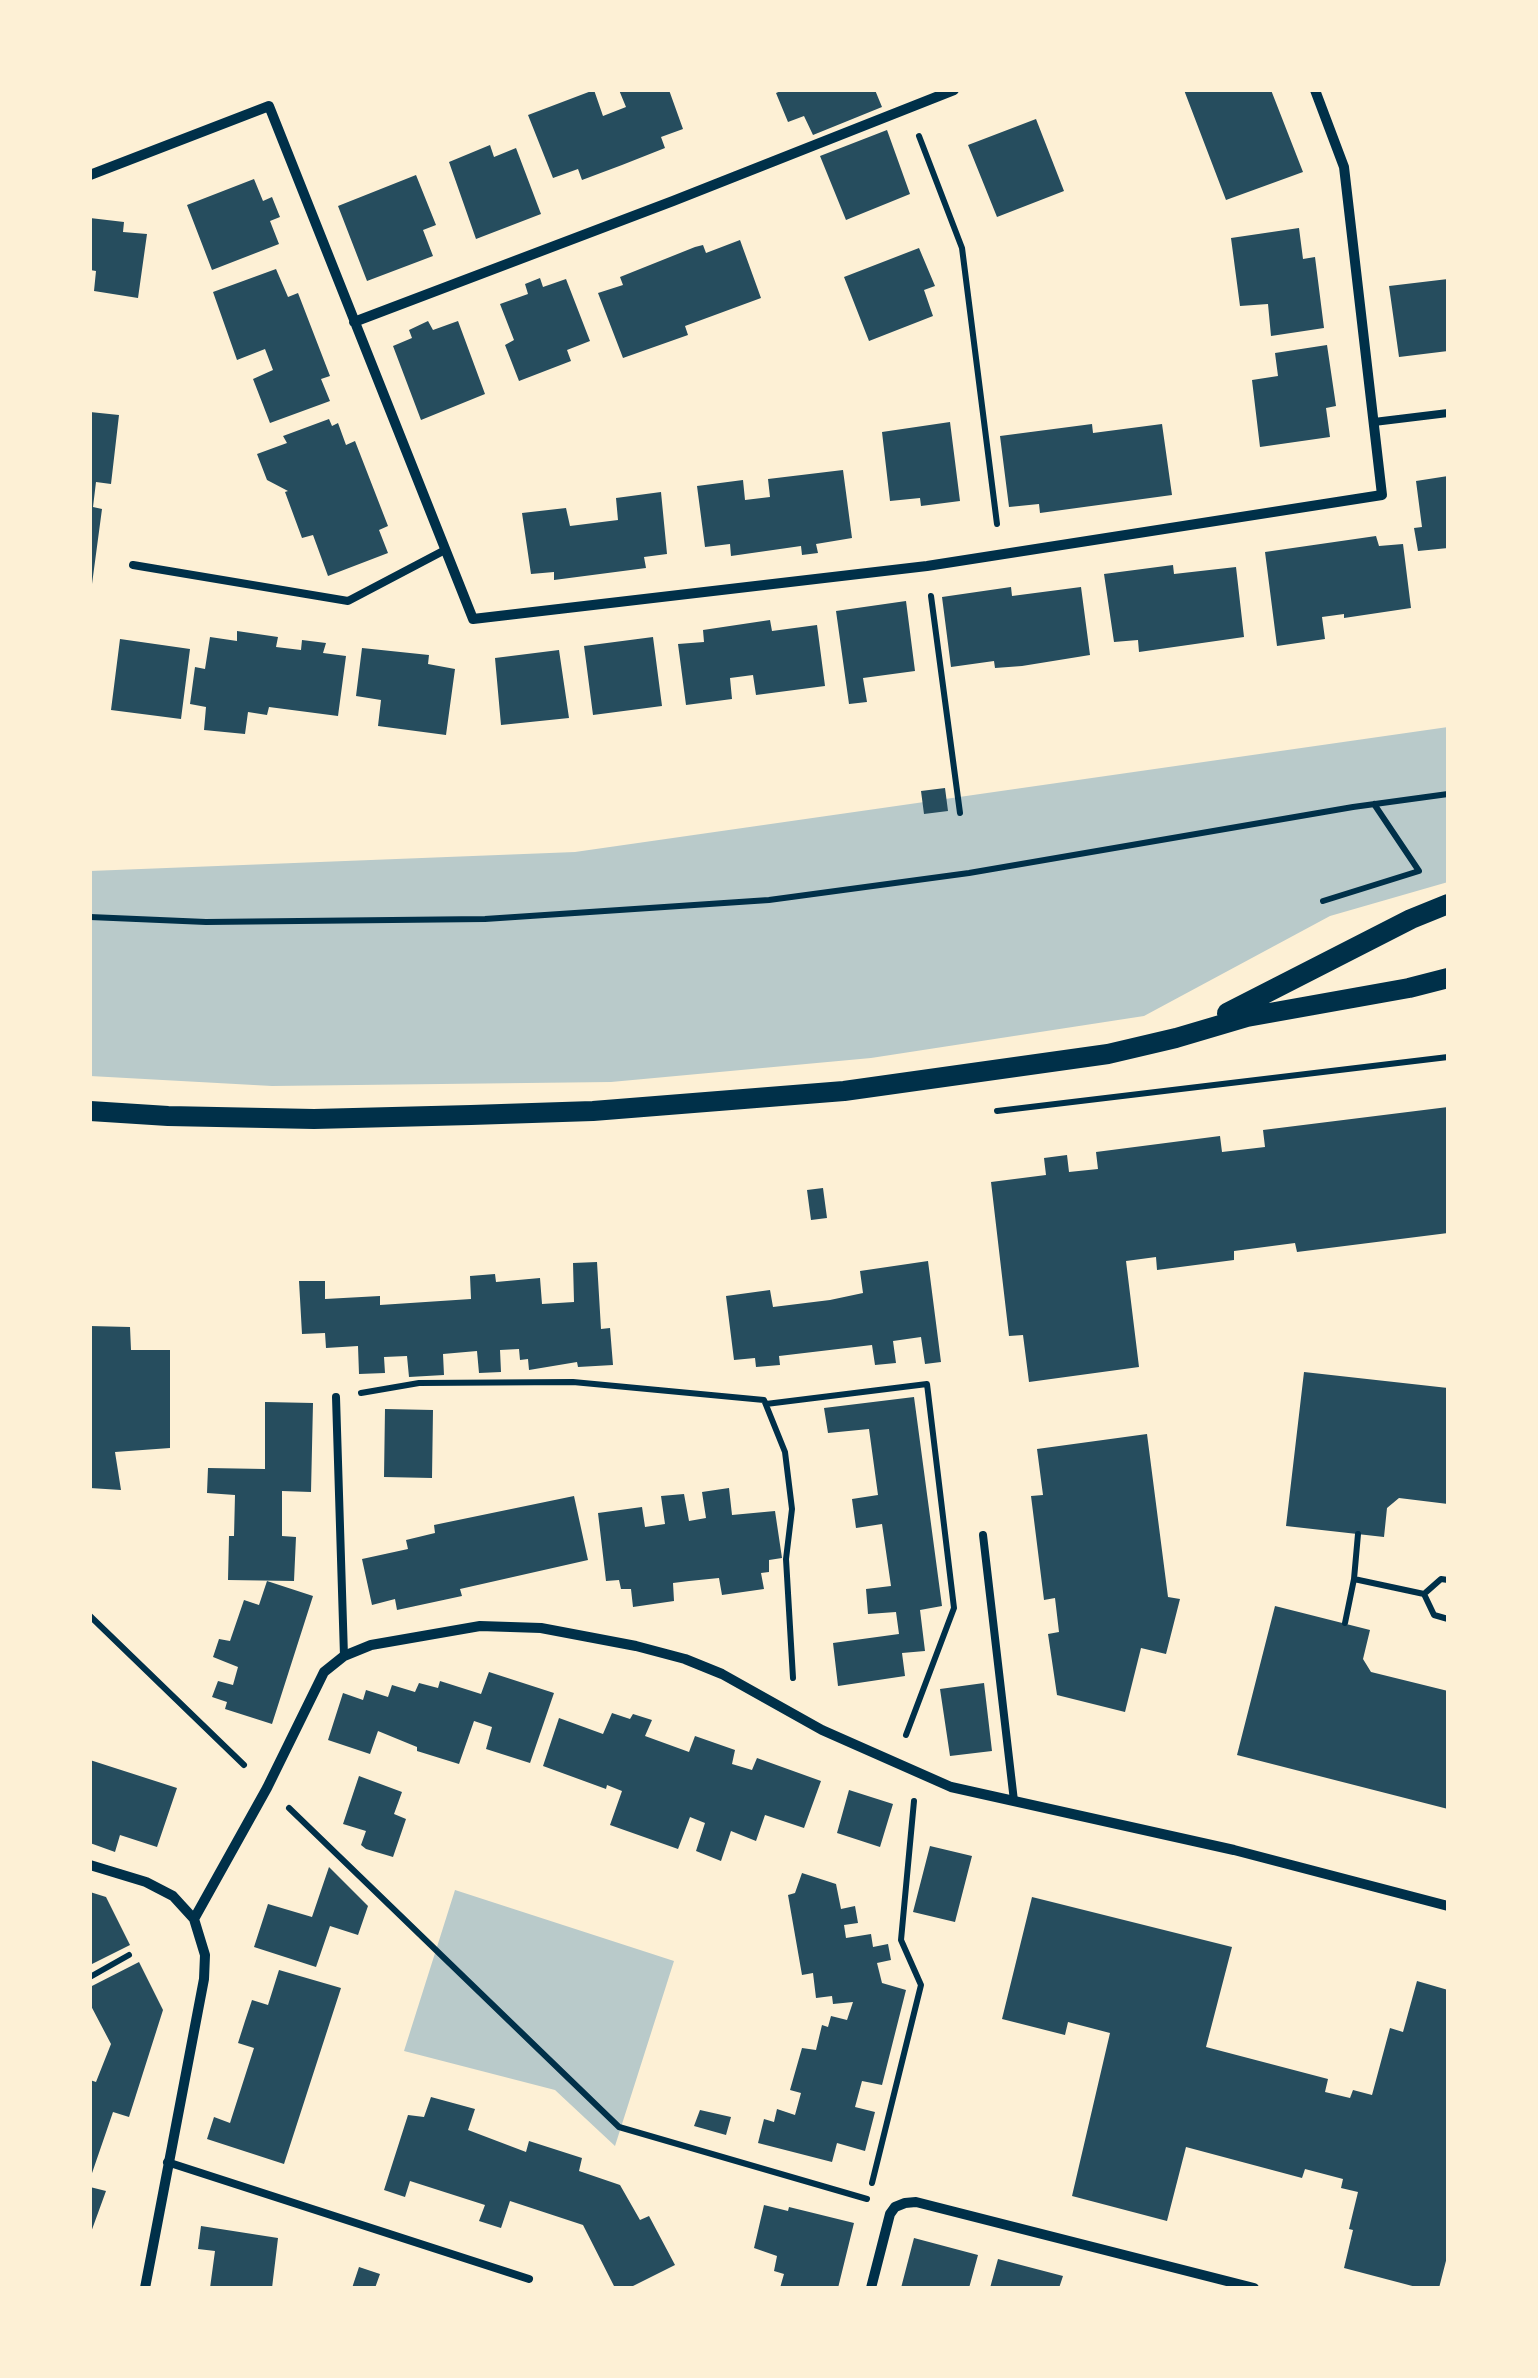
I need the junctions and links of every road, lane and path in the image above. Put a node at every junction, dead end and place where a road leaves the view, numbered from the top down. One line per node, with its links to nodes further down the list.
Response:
1 (954, 90): 3 (street)
2 (1315, 90): 7 (street)
3 (908, 107): 5 (street); 9 (path)
4 (90, 175): 5 (street)
5 (354, 322): 8 (street)
6 (1448, 413): 7 (lane)
7 (1374, 422): 9 (street)
8 (446, 550): 10 (lane); 11 (street)
9 (1000, 554): 11 (street)
10 (133, 565)
11 (927, 566): 14 (path)
12 (1448, 794): 13 (path)
13 (1374, 804): 15 (path); 17 (path)
14 (960, 812)
15 (1323, 901)
16 (1448, 904): 19 (main road)
17 (90, 918)
18 (1448, 978): 19 (main road)
19 (1176, 1038): 20 (main road)
20 (90, 1110)
21 (336, 1398): 22 (path); 31 (lane)
22 (766, 1404): 32 (path); 33 (path)
23 (1358, 1534): 25 (path)
24 (983, 1535): 36 (lane)
25 (1354, 1579): 27 (path); 30 (path)
26 (1448, 1580): 27 (path)
27 (1424, 1594): 29 (path)
28 (90, 1616): 35 (path)
29 (1448, 1620)
30 (1346, 1623)
31 (344, 1656): 32 (street); 35 (street)
32 (794, 1714): 33 (street)
33 (896, 1763): 34 (street)
34 (917, 1772): 36 (street); 43 (path)
35 (267, 1788): 39 (street); 43 (path)
36 (1014, 1801): 38 (street)
37 (90, 1865): 39 (street)
38 (1448, 1906)
39 (194, 1919): 42 (street)
40 (129, 1955): 41 (path)
41 (90, 1977)
42 (167, 2162): 45 (lane); 46 (street)
43 (868, 2199): 44 (path)
44 (896, 2207): 47 (street); 48 (street)
45 (529, 2279)
46 (145, 2288)
47 (871, 2288)
48 (1254, 2288)

